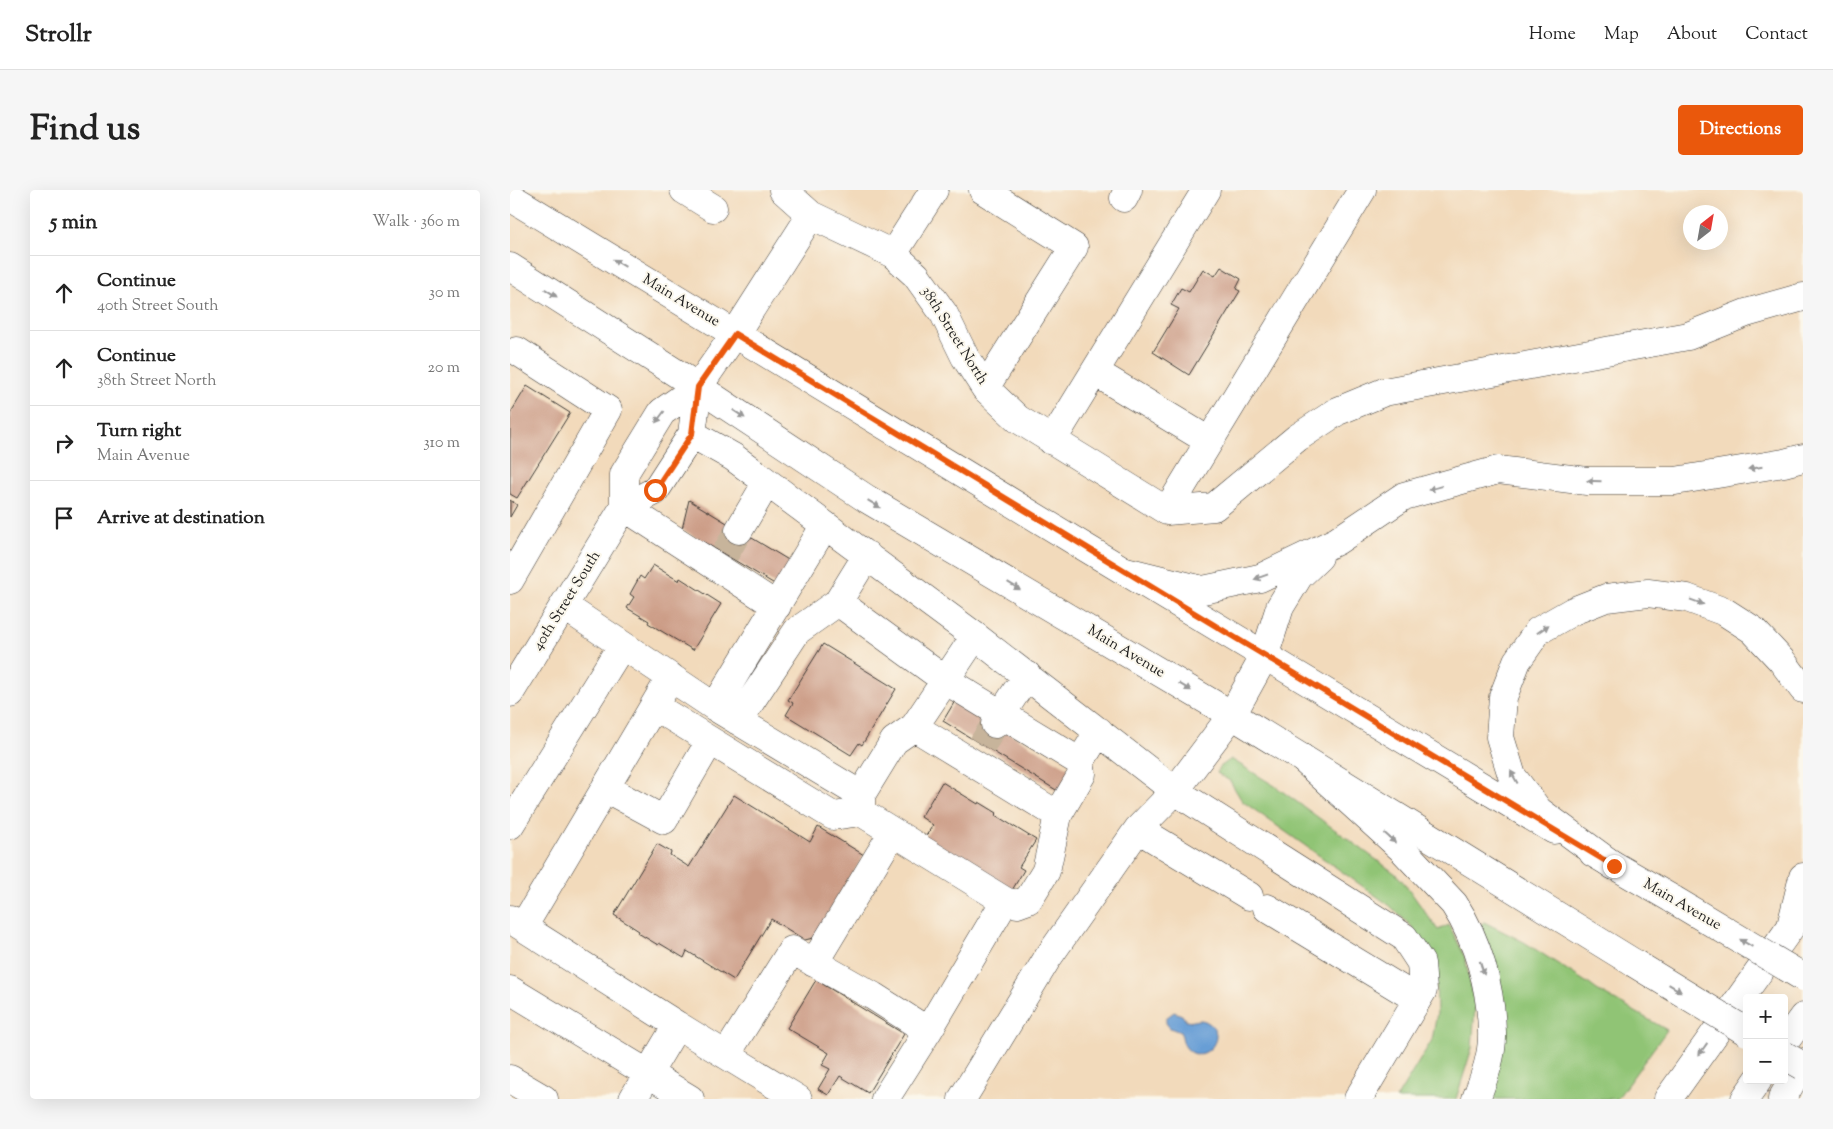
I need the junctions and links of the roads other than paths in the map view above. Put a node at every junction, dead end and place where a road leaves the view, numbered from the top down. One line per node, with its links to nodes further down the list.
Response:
1 (684, 190): 8 (main road)
2 (782, 190): 9 (main road, 38th Street North)
3 (934, 190): 10 (main road)
4 (983, 190): 17 (main road)
5 (1206, 190): 15 (main road)
6 (1362, 190): 20 (main road)
7 (510, 197): 13 (main road, Main Avenue, one-way to 7)
8 (713, 208)
9 (810, 215): 10 (main road, 38th Street North); 13 (main road)
10 (893, 254): 17 (main road, 38th Street North)
11 (510, 267): 16 (main road, Main Avenue, one-way to 16)
12 (1803, 297): 24 (main road)
13 (735, 334): 16 (main road); 29 (main road, Main Avenue)
14 (517, 351): 30 (main road)
15 (1095, 372): 19 (main road); 20 (main road)
16 (698, 387): 18 (main road); 23 (main road, one-way to 23); 45 (main road, Main Avenue, one-way to 45)
17 (985, 388): 19 (main road, 38th Street North)
18 (692, 434): 22 (main road); 23 (main road)
19 (1052, 441): 24 (main road, 38th Street North)
20 (1209, 442): 24 (main road)
21 (1803, 458): 27 (main road, one-way to 27)
22 (768, 482): 25 (main road); 26 (main road)
23 (624, 507): 32 (main road, 40th Street South); 33 (main road)
24 (1167, 511)
25 (826, 525): 28 (main road); 33 (main road)
26 (739, 530)
27 (1337, 541): 29 (main road, one-way to 29); 36 (main road)
28 (867, 556): 31 (main road); 34 (main road)
29 (1126, 571): 36 (main road, Main Avenue)
30 (510, 580)
31 (838, 602): 40 (main road); 46 (main road)
32 (564, 606): 35 (main road); 37 (main road, 40th Street South)
33 (777, 606): 44 (main road)
34 (975, 636): 38 (main road); 40 (main road)
35 (622, 645): 39 (main road); 57 (main road)
36 (1264, 657): 45 (main road); 60 (main road, Main Avenue)
37 (517, 666): 42 (main road, 40th Street South)
38 (1027, 675): 48 (main road); 49 (main road)
39 (671, 677): 43 (main road); 44 (main road)
40 (945, 680): 47 (main road); 49 (main road)
41 (1803, 690): 60 (main road, one-way to 41)
42 (510, 693)
43 (654, 706): 50 (main road); 53 (main road)
44 (714, 707): 46 (main road)
45 (1232, 715): 51 (main road, Main Avenue); 54 (main road)
46 (738, 721): 55 (main road)
47 (914, 727): 49 (main road); 55 (main road)
48 (1099, 731): 52 (main road); 54 (main road)
49 (988, 736): 52 (main road); 56 (main road)
50 (710, 741): 53 (main road); 55 (main road)
51 (1302, 758): 71 (main road, Main Avenue, one-way to 71, bridge); 88 (main road, one-way to 88)
52 (1080, 762): 56 (main road)
53 (606, 788): 64 (main road)
54 (1175, 791): 58 (main road); 68 (main road)
55 (861, 804): 59 (main road)
56 (1058, 815): 62 (main road)
57 (510, 825)
58 (1138, 829): 68 (main road); 86 (main road)
59 (893, 832): 62 (main road); 65 (main road)
60 (1614, 866): 66 (main road, Main Avenue, one-way to 60, bridge)
61 (1803, 877): 63 (main road)
62 (1005, 901): 72 (main road)
63 (1797, 918): 89 (main road, one-way to 89)
64 (516, 923): 70 (main road)
65 (814, 963): 72 (main road); 74 (main road)
66 (1803, 977)
67 (510, 990): 78 (main road)
68 (1417, 1000): 87 (main road)
69 (1803, 1017): 73 (main road)
70 (677, 1025): 74 (main road); 78 (main road)
71 (1743, 1030)
72 (928, 1031): 85 (main road)
73 (1787, 1039)
74 (726, 1055): 81 (main road)
75 (1788, 1057): 77 (main road, bridge)
76 (1803, 1062): 91 (main road)
77 (1803, 1066)
78 (648, 1074): 83 (main road); 84 (main road)
79 (510, 1079): 82 (main road)
80 (1755, 1084): 90 (main road)
81 (788, 1097)
82 (544, 1099)
83 (633, 1099)
84 (690, 1099)
85 (884, 1099)
86 (962, 1099)
87 (1358, 1099)
88 (1476, 1099)
89 (1668, 1099)
90 (1745, 1099)
91 (1782, 1099)

